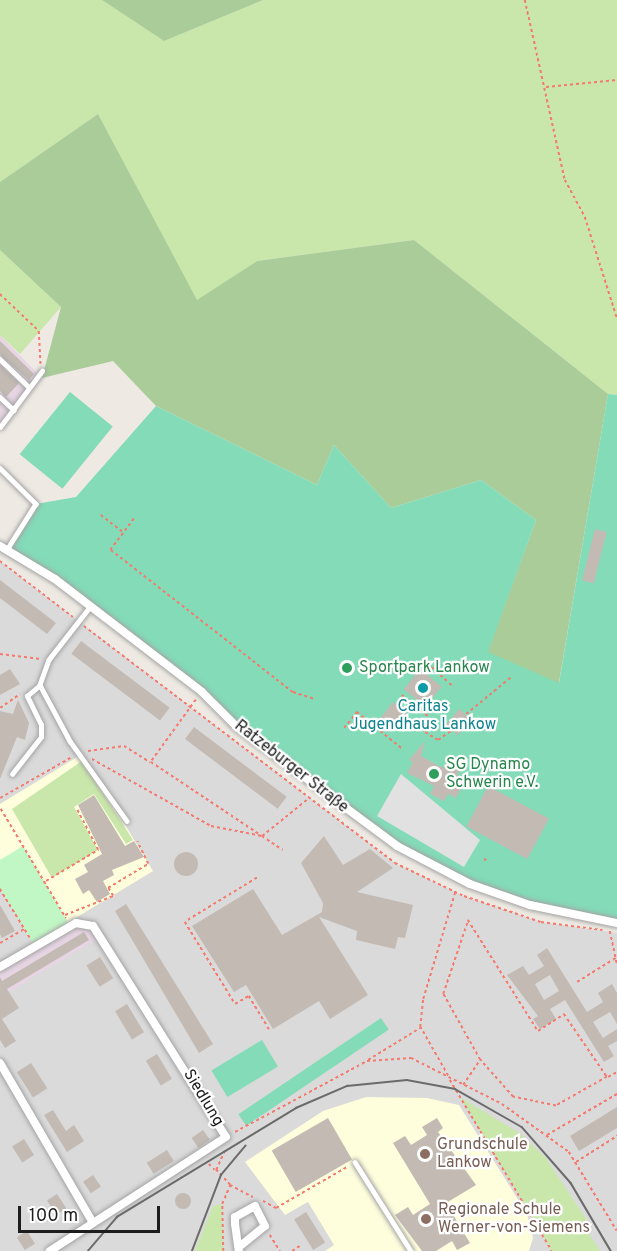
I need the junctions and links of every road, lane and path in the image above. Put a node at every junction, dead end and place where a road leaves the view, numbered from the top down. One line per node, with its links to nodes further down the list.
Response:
1 (525, 0): 3 (path)
2 (617, 80): 3 (path)
3 (545, 87): 5 (path)
4 (0, 294): 7 (path)
5 (617, 318)
6 (0, 359): 8 (lane)
7 (42, 371): 8 (lane)
8 (28, 386): 10 (lane)
9 (0, 397): 10 (lane)
10 (14, 410): 12 (lane)
11 (0, 415): 12 (lane)
12 (6, 420): 13 (lane)
13 (0, 427)
14 (0, 468): 18 (lane)
15 (101, 515): 17 (path)
16 (134, 519): 17 (path)
17 (124, 533): 29 (path)
18 (4, 548): 19 (street, Ratzeburger Straße)
19 (91, 606): 21 (lane); 26 (street, Ratzeburger Straße)
20 (0, 654): 21 (path)
21 (48, 660): 24 (lane)
22 (426, 663): 25 (path)
23 (511, 677): 31 (path)
24 (40, 685): 28 (lane); 37 (lane)
25 (454, 687)
26 (202, 692): 38 (path); 55 (street, Ratzeburger Straße)
27 (402, 695): 32 (path)
28 (27, 696): 30 (path); 39 (lane)
29 (314, 699)
30 (0, 708)
31 (465, 714)
32 (429, 717)
33 (344, 728): 36 (path)
34 (420, 729): 35 (path)
35 (452, 730)
36 (404, 750)
37 (81, 753): 38 (path); 41 (path); 44 (lane); 45 (path)
38 (151, 762): 45 (path)
39 (12, 774)
40 (309, 797): 45 (path)
41 (0, 798)
42 (1, 809): 51 (path)
43 (77, 810): 51 (path)
44 (127, 820)
45 (262, 836): 47 (path)
46 (137, 841): 54 (path)
47 (284, 850)
48 (484, 859): 49 (path)
49 (488, 861)
50 (257, 878): 66 (path)
51 (45, 881): 54 (path)
52 (0, 889): 57 (path)
53 (456, 892): 65 (path)
54 (64, 915): 56 (path)
55 (617, 923)
56 (71, 927): 60 (street); 77 (street, Siedlung)
57 (25, 929): 59 (path); 60 (path)
58 (610, 931): 61 (path)
59 (0, 943)
60 (36, 947): 63 (street)
61 (616, 958): 62 (path); 64 (path)
62 (617, 964)
63 (0, 967)
64 (576, 982)
65 (420, 1027): 68 (path); 72 (path)
66 (269, 1029)
67 (480, 1060): 71 (path); 71 (path); 73 (path)
68 (367, 1061): 72 (path); 77 (path)
69 (0, 1063): 86 (street)
70 (617, 1072): 71 (path)
71 (607, 1077)
72 (449, 1078): 73 (path); 96 (path)
73 (463, 1085): 75 (path)
74 (617, 1094): 75 (path)
75 (546, 1136): 80 (path)
76 (617, 1136): 80 (path)
77 (226, 1137): 86 (street, Siedlung)
78 (225, 1150): 82 (path)
79 (355, 1162): 84 (path); 95 (lane)
80 (575, 1162): 88 (path)
81 (209, 1164): 82 (path)
82 (216, 1170): 83 (path)
83 (230, 1185): 84 (path); 92 (path)
84 (276, 1208): 85 (path)
85 (262, 1214): 87 (street); 90 (street)
86 (93, 1223): 91 (street, Siedlung)
87 (265, 1226): 90 (street); 93 (path)
88 (617, 1232)
89 (301, 1245): 94 (path)
90 (239, 1249)
91 (50, 1251)
92 (223, 1251)
93 (280, 1251)
94 (291, 1251)
95 (411, 1251)
96 (551, 1251)

